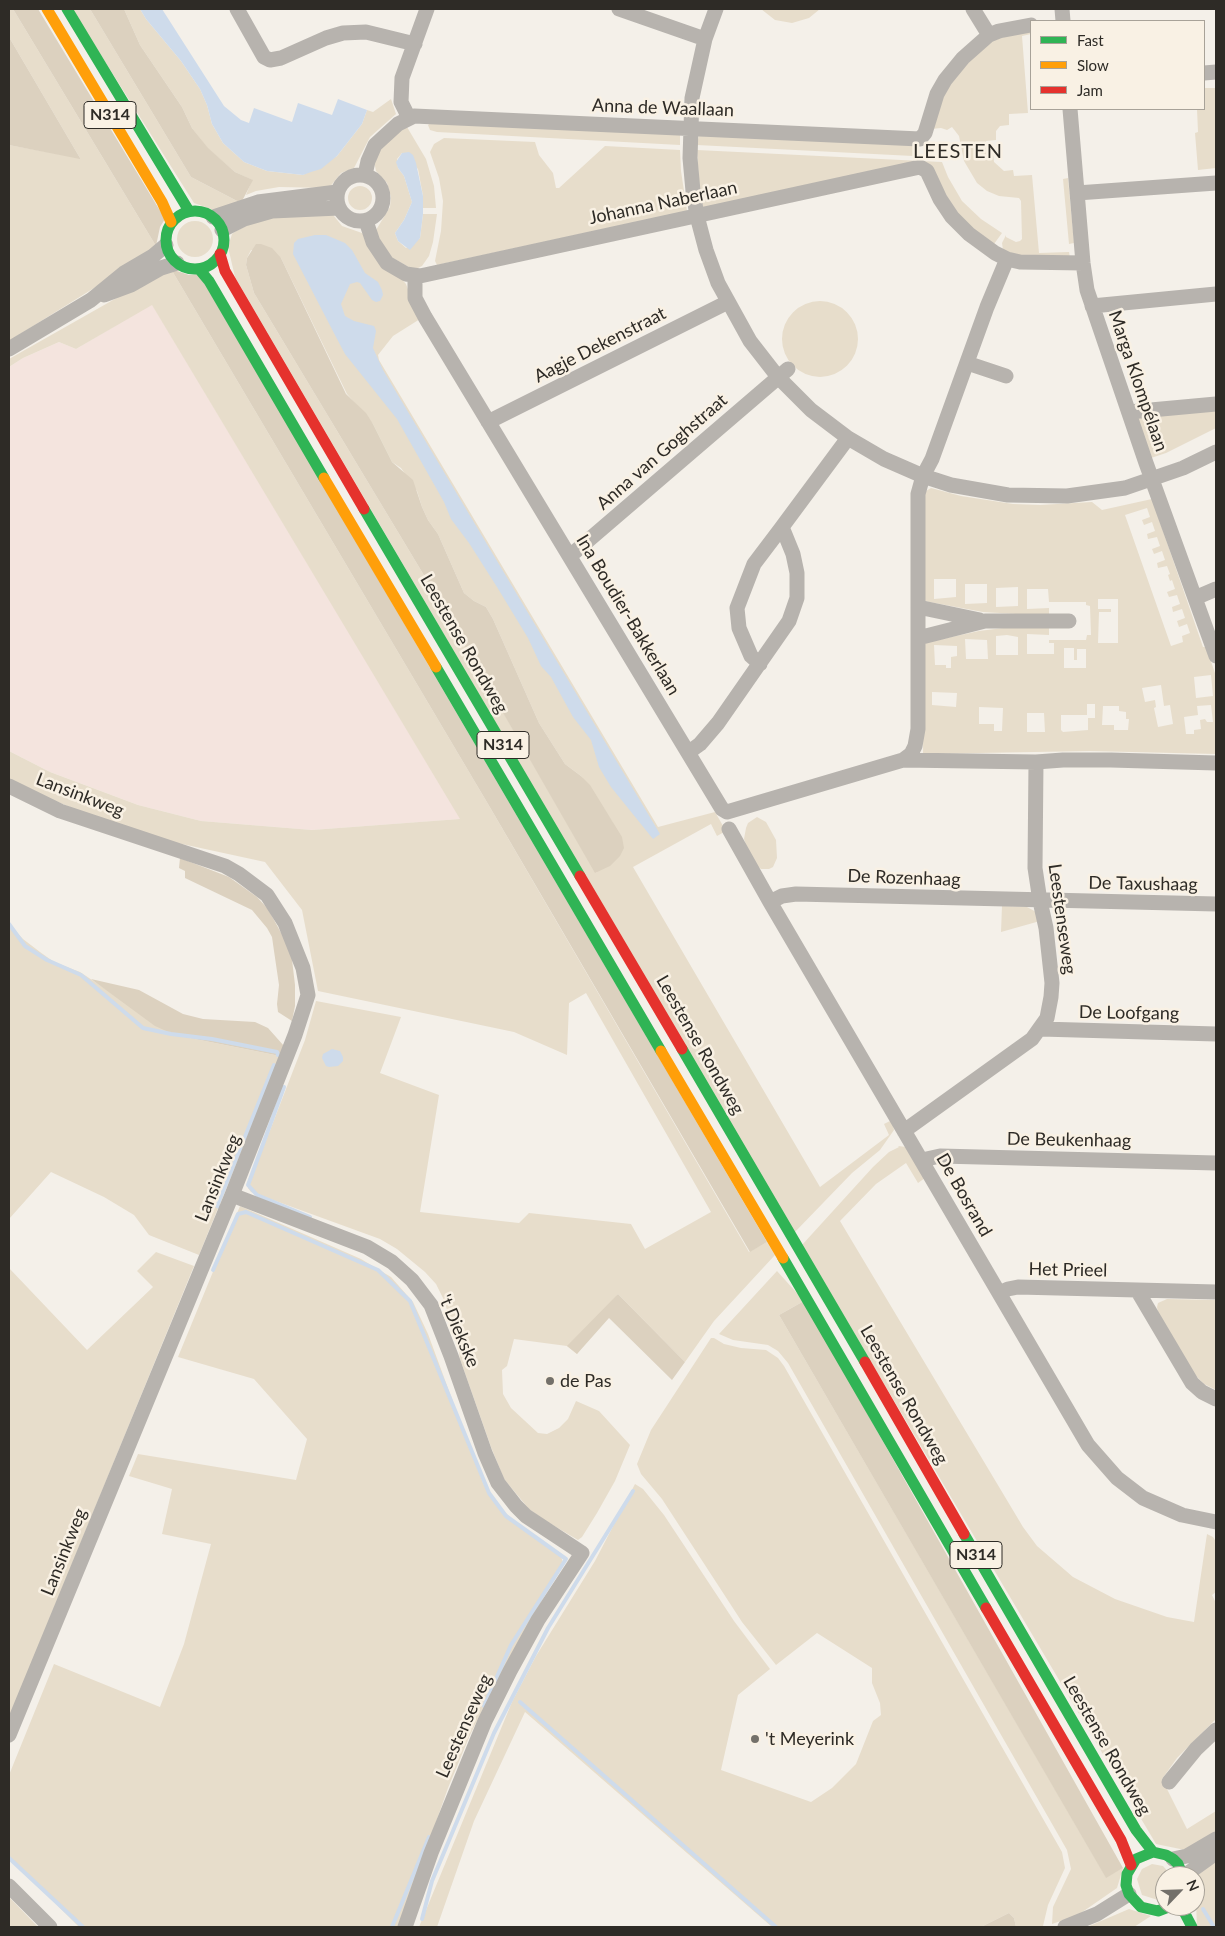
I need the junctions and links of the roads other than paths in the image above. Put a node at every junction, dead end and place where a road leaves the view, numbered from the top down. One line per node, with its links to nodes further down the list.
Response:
1 (47, 9): 23 (main road, N314)
2 (67, 9): 19 (main road, N314)
3 (236, 9): 11 (street)
4 (427, 9): 11 (street)
5 (619, 9): 10 (street)
6 (716, 9): 10 (street)
7 (973, 9): 9 (street)
8 (1030, 25): 9 (street)
9 (989, 35): 14 (street, Anna de Waallaan)
10 (705, 39): 14 (street)
11 (416, 44): 13 (street)
12 (1070, 110): 17 (street, Marga Klompélaan)
13 (409, 118): 14 (street, Anna de Waallaan); 15 (street)
14 (690, 128): 20 (street)
15 (365, 175): 18 (street); 22 (street)
16 (1216, 183): 17 (street)
17 (1077, 194): 28 (street, Marga Klompélaan)
18 (338, 200): 21 (street); 22 (street); 24 (street)
19 (189, 211): 21 (main road); 23 (main road)
20 (697, 216): 27 (street, Johanna Naberlaan); 31 (street, Johanna Naberlaan); 34 (street)
21 (213, 217): 24 (main road)
22 (366, 221): 31 (street)
23 (171, 222): 25 (main road)
24 (222, 230): 26 (main road, N314)
25 (166, 245): 29 (main road); 33 (street)
26 (220, 254): 30 (main road); 82 (main road, Leestense Rondweg / N314)
27 (1007, 259): 28 (street); 37 (street)
28 (1083, 262): 35 (street, Marga Klompélaan)
29 (177, 263): 30 (main road); 33 (street)
30 (199, 268): 85 (main road, Leestense Rondweg / N314)
31 (414, 276): 42 (street, Ina Boudier-Bakkerlaan)
32 (1216, 294): 35 (street)
33 (91, 300): 36 (street)
34 (728, 302): 38 (street); 42 (street, Aagje Dekenstraat)
35 (1092, 306): 41 (street, Marga Klompélaan)
36 (9, 349)
37 (967, 363): 39 (street); 45 (street)
38 (783, 373): 43 (street); 48 (street, Anna van Goghstraat)
39 (1006, 376)
40 (1216, 404): 41 (street)
41 (1129, 412): 46 (street, Marga Klompélaan)
42 (488, 422): 48 (street, Ina Boudier-Bakkerlaan)
43 (848, 438): 45 (street); 47 (street)
44 (1216, 452): 46 (street)
45 (923, 476): 46 (street); 51 (street)
46 (1153, 480): 50 (street, Marga Klompélaan)
47 (782, 527): 56 (street); 56 (street)
48 (570, 556): 57 (street, Ina Boudier-Bakkerlaan)
49 (1216, 589): 50 (street)
50 (1195, 598): 55 (street, Marga Klompélaan)
51 (918, 607): 52 (street); 54 (street)
52 (985, 621): 53 (street); 54 (street)
53 (1069, 621)
54 (918, 638): 58 (street)
55 (1216, 656)
56 (760, 664): 57 (street)
57 (688, 752): 58 (street, Ina Boudier-Bakkerlaan)
58 (902, 760): 59 (street)
59 (1036, 762): 60 (street); 63 (street, Leestenseweg)
60 (1216, 763)
61 (9, 786): 71 (street, Lansinkweg)
62 (730, 829): 64 (street, De Bosrand)
63 (1040, 901): 64 (street, De Rozenhaag); 65 (street, De Taxushaag); 66 (street, Leestenseweg)
64 (770, 902): 68 (street, De Bosrand)
65 (1216, 904)
66 (1040, 1029): 67 (street, De Loofgang); 68 (street, Leestenseweg)
67 (1216, 1034)
68 (904, 1131): 69 (street, De Bosrand)
69 (922, 1160): 70 (street, De Beukenhaag); 74 (street, De Bosrand)
70 (1216, 1163)
71 (232, 1195): 77 (street, 't Diekske); 79 (street, Lansinkweg)
72 (1137, 1290): 73 (street, Het Prieel); 74 (street, Het Prieel); 75 (street)
73 (1216, 1292)
74 (999, 1293): 76 (street, De Bosrand)
75 (1216, 1399)
76 (1216, 1522)
77 (582, 1553): 94 (street, Leestenseweg)
78 (1216, 1730): 80 (street)
79 (9, 1735)
80 (1169, 1782)
81 (1216, 1839): 84 (street)
82 (1153, 1852): 84 (main road); 85 (main road)
83 (1216, 1853): 87 (street)
84 (1173, 1859): 86 (main road)
85 (1131, 1865): 89 (main road)
86 (1179, 1866)
87 (1198, 1866)
88 (9, 1886): 93 (street)
89 (1129, 1894): 90 (main road); 95 (street)
90 (1155, 1910)
91 (1162, 1916): 92 (main road)
92 (1167, 1922)
93 (50, 1927)
94 (406, 1927)
95 (1065, 1927)

